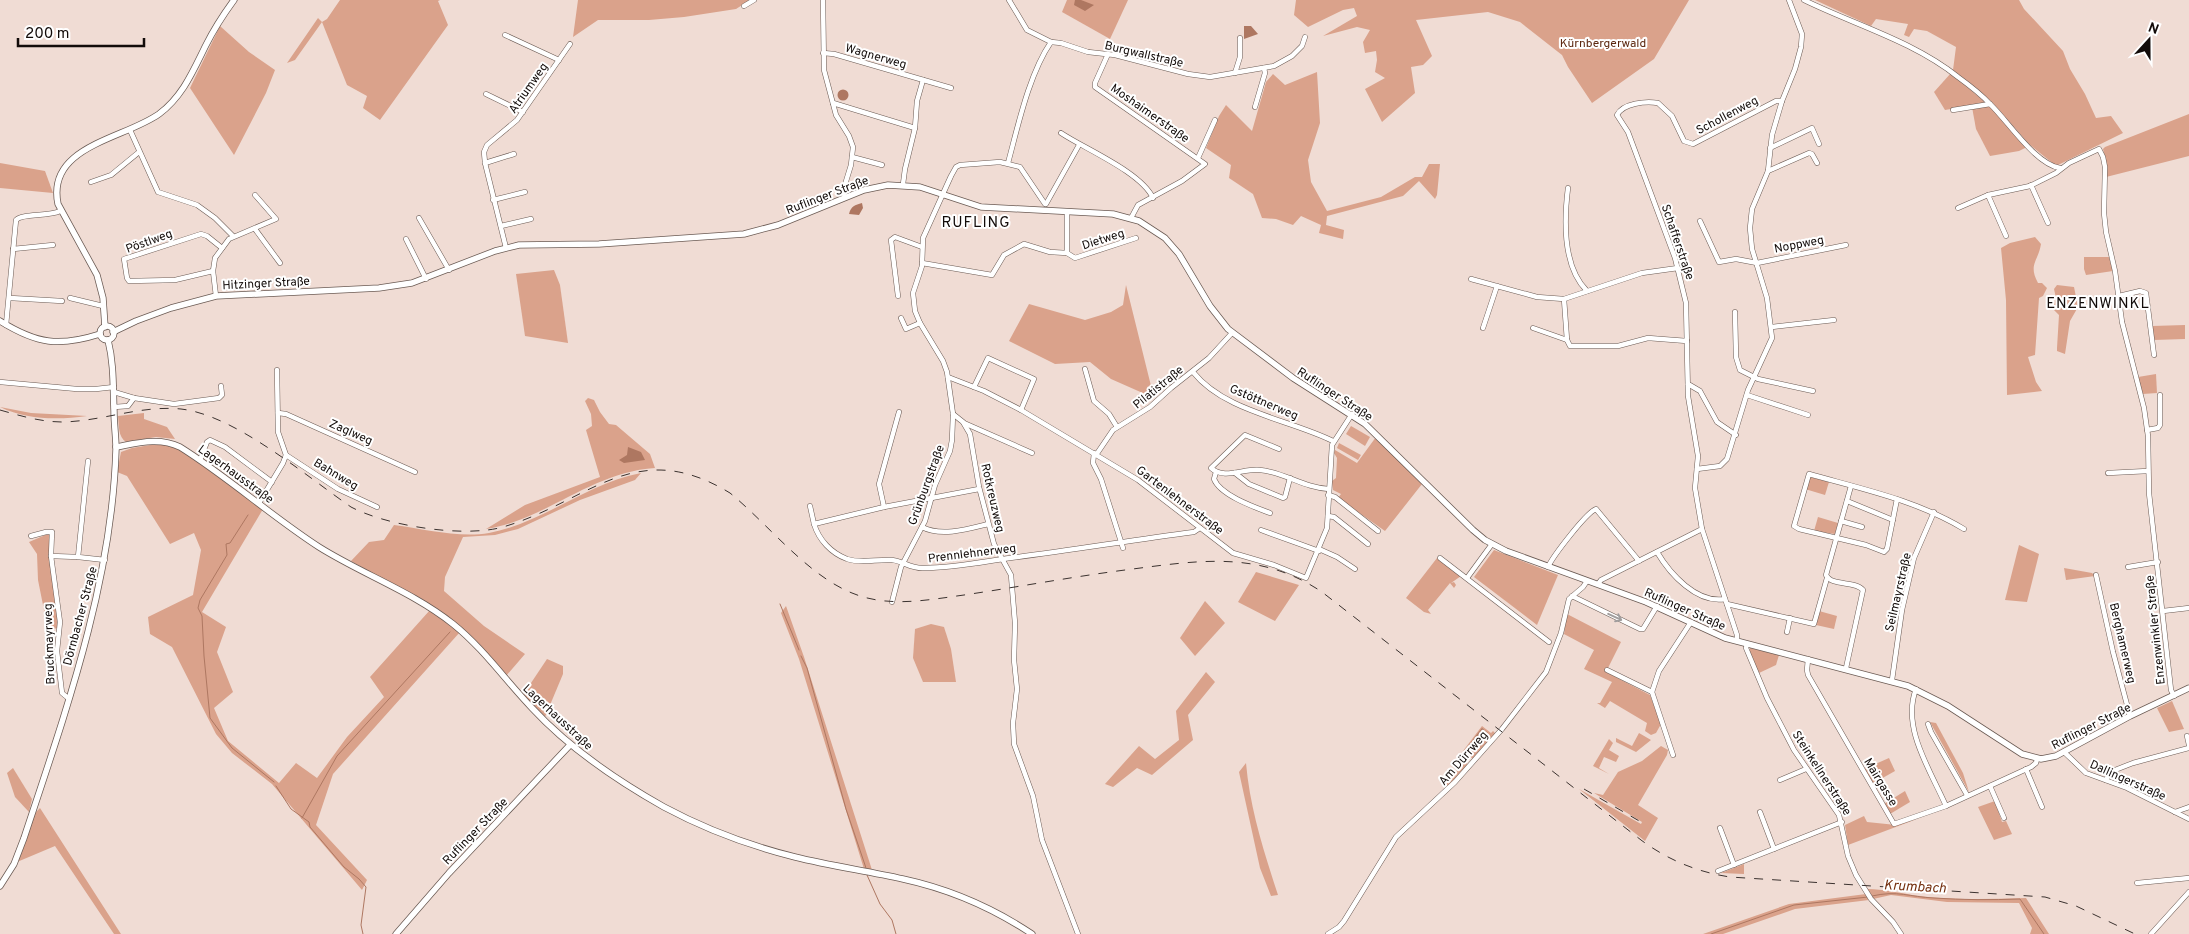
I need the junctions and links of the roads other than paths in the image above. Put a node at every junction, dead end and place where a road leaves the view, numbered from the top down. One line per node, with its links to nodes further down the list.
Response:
1 (234, 0): 30 (street)
2 (754, 0): 7 (street)
3 (823, 0): 13 (street)
4 (1009, 0): 11 (street, Burgwallstraße)
5 (1789, 0): 21 (street)
6 (1804, 0): 23 (street)
7 (744, 6)
8 (505, 35): 15 (street)
9 (1305, 37): 16 (street, Burgwallstraße)
10 (1240, 38): 17 (street)
11 (1051, 42): 14 (street, Burgwallstraße); 40 (street)
12 (570, 44): 15 (street, Atriumweg)
13 (822, 53): 18 (street, Wagnerweg); 22 (street)
14 (1108, 54): 17 (street, Burgwallstraße); 38 (street, Moshaimerstraße)
15 (558, 60): 26 (street, Atriumweg)
16 (1264, 68): 17 (street, Burgwallstraße); 24 (street)
17 (1235, 72)
18 (923, 80): 19 (street, Wagnerweg); 29 (street)
19 (951, 88)
20 (486, 94): 26 (street)
21 (1782, 101): 27 (street, Schollenweg); 34 (street)
22 (833, 103): 29 (street); 37 (street)
23 (1990, 104): 25 (street); 43 (street)
24 (1256, 107)
25 (1953, 110)
26 (523, 112): 39 (street, Atriumweg)
27 (1617, 115): 82 (street, Schafferstraße)
28 (1216, 120): 38 (street, Moshaimerstraße)
29 (915, 128): 46 (street)
30 (130, 130): 35 (street); 58 (street)
31 (1061, 133): 33 (street)
32 (1819, 144): 34 (street)
33 (1079, 145): 54 (street); 56 (street)
34 (1770, 148): 44 (street)
35 (139, 152): 45 (street); 68 (street)
36 (514, 154): 39 (street)
37 (852, 157): 42 (street); 53 (street)
38 (1198, 158): 54 (street, Moshaimerstraße)
39 (485, 163): 55 (street, Atriumweg)
40 (1008, 163): 51 (street, Grünburgstraße); 56 (street)
41 (1817, 163): 44 (street)
42 (882, 164)
43 (2060, 168): 47 (street); 91 (street, Enzenwinkler Straße)
44 (1768, 171): 81 (street)
45 (92, 182)
46 (903, 184): 51 (street, Ruflinger Straße); 53 (street, Ruflinger Straße)
47 (2031, 186): 52 (street); 65 (street)
48 (1568, 188): 88 (street)
49 (525, 192): 55 (street)
50 (255, 195): 67 (street)
51 (944, 195): 59 (street, Ruflinger Straße); 74 (street, Grünburgstraße)
52 (1988, 195): 57 (street); 69 (street)
53 (844, 197): 77 (street, Ruflinger Straße)
54 (1153, 198): 62 (street, Moshaimerstraße)
55 (493, 200): 66 (street, Atriumweg)
56 (1045, 204): 59 (street)
57 (1958, 208)
58 (60, 211): 75 (street); 96 (street)
59 (1046, 212): 60 (street, Ruflinger Straße)
60 (1067, 213): 62 (street, Ruflinger Straße); 78 (street)
61 (419, 218): 83 (street)
62 (1131, 218): 108 (street, Ruflinger Straße)
63 (531, 219): 66 (street)
64 (1700, 221): 81 (street)
65 (2048, 223)
66 (501, 226): 77 (street, Atriumweg)
67 (255, 229): 68 (street); 79 (street)
68 (233, 236): 76 (street)
69 (2006, 236)
70 (1136, 238): 78 (street, Dietweg)
71 (406, 240): 85 (street)
72 (53, 245): 75 (street)
73 (1846, 245): 81 (street, Noppweg)
74 (922, 247): 80 (street, Grünburgstraße); 90 (street)
75 (13, 248): 92 (street)
76 (222, 248): 84 (street); 84 (street, Pöstlweg)
77 (506, 248): 83 (street, Hitzinger Straße)
78 (1067, 253): 80 (street)
79 (280, 263)
80 (922, 263): 101 (street, Grünburgstraße)
81 (1757, 264): 104 (street)
82 (1678, 268): 88 (street); 112 (street, Schafferstraße)
83 (449, 270): 85 (street, Hitzinger Straße)
84 (213, 271): 89 (street)
85 (426, 279): 89 (street, Hitzinger Straße)
86 (1471, 279): 87 (street)
87 (1497, 286): 94 (street); 105 (street)
88 (1586, 291): 94 (street)
89 (216, 296): 107 (street, Hitzinger Straße)
90 (898, 296)
91 (2119, 296): 113 (street); 137 (street, Enzenwinkler Straße)
92 (10, 298): 95 (street); 102 (street)
93 (70, 298): 96 (street)
94 (1564, 299): 111 (street)
95 (62, 301)
96 (103, 306): 103 (street)
97 (1734, 312): 118 (street)
98 (901, 318): 101 (street)
99 (1834, 320): 104 (street)
100 (0, 321): 102 (street)
101 (920, 324): 117 (street, Grünburgstraße)
102 (6, 325): 109 (street)
103 (105, 327): 107 (street); 109 (street)
104 (1772, 327): 118 (street)
105 (1483, 328)
106 (1533, 328): 111 (street)
107 (113, 332): 110 (street)
108 (1232, 333): 116 (street, Pilatistraße); 133 (street, Ruflinger Straße)
109 (100, 334): 110 (street)
110 (108, 340): 123 (street, Dörnbacher Straße)
111 (1567, 340): 112 (street)
112 (1687, 341): 120 (street, Schafferstraße)
113 (2154, 355)
114 (1085, 369): 136 (street)
115 (277, 370): 131 (street)
116 (1193, 372): 136 (street, Pilatistraße); 139 (street, Gstöttnerweg)
117 (948, 377): 122 (street, Gartenlehnerstraße); 132 (street, Grünburgstraße)
118 (1754, 377): 124 (street); 126 (street)
119 (0, 382): 123 (street)
120 (1688, 384): 138 (street); 147 (street, Schafferstraße)
121 (221, 386): 127 (street)
122 (974, 387): 129 (street, Gartenlehnerstraße); 129 (street)
123 (114, 390): 127 (street); 128 (street, Dörnbacher Straße)
124 (1813, 392)
125 (2160, 395): 137 (street)
126 (1747, 396): 134 (street); 138 (street)
127 (134, 398): 128 (street)
128 (114, 407): 140 (street, Dörnbacher Straße)
129 (1021, 410): 143 (street, Gartenlehnerstraße)
130 (900, 412): 164 (street)
131 (278, 413): 144 (street); 149 (street, Zaglweg)
132 (953, 414): 135 (street, Rotkreuzweg); 159 (street, Grünburgstraße)
133 (1352, 414): 139 (street); 184 (street, Ruflinger Straße)
134 (1808, 416)
135 (963, 422): 142 (street); 156 (street, Rotkreuzweg)
136 (1118, 427): 143 (street, Pilatistraße)
137 (2147, 430): 148 (street, Enzenwinkler Straße)
138 (1736, 435): 147 (street)
139 (1333, 441): 157 (street)
140 (116, 447): 145 (street, Lagerhausstraße); 192 (street, Dörnbacher Straße)
141 (1279, 449): 150 (street)
142 (1032, 453)
143 (1095, 454): 175 (street, Gartenlehnerstraße); 182 (street)
144 (286, 455): 154 (street); 165 (street, Bahnweg)
145 (200, 460): 154 (street); 161 (street, Lagerhausstraße)
146 (88, 461): 189 (street)
147 (1697, 469): 176 (street, Schafferstraße)
148 (2148, 471): 152 (street); 195 (street, Enzenwinkler Straße)
149 (415, 472)
150 (1216, 472): 151 (street); 167 (street)
151 (1235, 473): 153 (street); 153 (street)
152 (2108, 473)
153 (1290, 478): 157 (street)
154 (272, 482): 161 (street)
155 (1852, 486): 160 (street); 162 (street); 181 (street)
156 (980, 489): 159 (street); 172 (street, Rotkreuzweg)
157 (1328, 489): 158 (street)
158 (1328, 495): 168 (street); 179 (street)
159 (932, 496): 164 (street); 173 (street, Grünburgstraße)
160 (1898, 499): 166 (street); 169 (street)
161 (259, 502): 228 (street, Lagerhausstraße)
162 (1847, 502): 169 (street); 170 (street)
163 (810, 506): 171 (street, Prennlehnerweg)
164 (884, 506): 171 (street)
165 (377, 507)
166 (1934, 512): 177 (street); 219 (street, Seilmayrstraße)
167 (1270, 513)
168 (1328, 516): 183 (street); 186 (street)
169 (1893, 520): 181 (street)
170 (1841, 521): 174 (street); 181 (street)
171 (814, 524): 194 (street, Prennlehnerweg)
172 (988, 524): 173 (street); 191 (street, Rotkreuzweg)
173 (922, 527): 194 (street, Grünburgstraße)
174 (1862, 527)
175 (1200, 528): 182 (street, Prennlehnerweg); 186 (street, Gartenlehnerstraße)
176 (1702, 529): 187 (street); 206 (street, Schafferstraße)
177 (1964, 529)
178 (1260, 530): 186 (street)
179 (1378, 531)
180 (31, 536): 188 (street, Bruckmayrweg)
181 (1836, 538): 201 (street)
182 (1120, 542): 185 (street); 191 (street, Prennlehnerweg)
183 (1368, 544)
184 (1492, 544): 196 (street, Ruflinger Straße); 200 (street)
185 (1123, 548)
186 (1319, 550): 198 (street)
187 (1657, 552): 193 (street); 206 (street)
188 (51, 556): 189 (street); 224 (street, Bruckmayrweg)
189 (78, 558): 192 (street)
190 (1440, 558): 200 (street)
191 (1002, 559): 194 (street, Prennlehnerweg); 257 (street, Rotkreuzweg)
192 (105, 560): 224 (street, Dörnbacher Straße)
193 (1640, 561): 196 (street); 203 (street)
194 (902, 562): 205 (street, Grünburgstraße)
195 (2158, 562): 197 (street, Enzenwinkler Straße); 209 (street, Enzenwinkler Straße)
196 (1548, 567): 202 (street, Ruflinger Straße)
197 (2128, 567)
198 (1355, 570)
199 (2096, 575): 225 (street, Berghamerweg)
200 (1467, 578): 214 (street)
201 (1827, 578): 210 (street); 217 (street)
202 (1587, 581): 203 (street, Ruflinger Straße); 204 (street, Am Dürrweg)
203 (1598, 584): 207 (street, Ruflinger Straße)
204 (1572, 596): 207 (street, one-way to 207); 258 (street, Am Dürrweg)
205 (892, 602)
206 (1726, 602): 210 (street); 213 (street, Schafferstraße)
207 (1657, 606): 211 (street, Ruflinger Straße)
208 (2189, 608): 209 (street)
209 (2163, 611): 223 (street, Enzenwinkler Straße)
210 (1790, 618): 212 (street)
211 (1691, 622): 213 (street, Ruflinger Straße); 222 (street)
212 (1787, 632)
213 (1737, 641): 215 (street, Ruflinger Straße)
214 (1549, 642)
215 (1747, 644): 216 (street, Ruflinger Straße); 233 (street, Steinkellnerstraße)
216 (1808, 659): 217 (street, Ruflinger Straße); 239 (street, Mairgasse)
217 (1846, 668): 219 (street, Ruflinger Straße)
218 (1607, 670): 222 (street)
219 (1892, 680): 221 (street, Ruflinger Straße)
220 (2189, 688): 223 (street, Ruflinger Straße)
221 (1916, 689): 232 (street, Ruflinger Straße); 239 (street)
222 (1652, 692): 231 (street)
223 (2174, 696): 225 (street, Ruflinger Straße)
224 (68, 698): 253 (street, Dörnbacher Straße)
225 (2130, 716): 230 (street, Ruflinger Straße)
226 (1928, 724): 238 (street)
227 (2187, 736): 229 (street)
228 (570, 744): 255 (street, Ruflinger Straße); 256 (street, Lagerhausstraße)
229 (2189, 746): 236 (street)
230 (2064, 752): 232 (street, Ruflinger Straße); 236 (street, Dallingerstraße)
231 (1672, 755)
232 (2037, 758): 234 (street, Mairgasse)
233 (1806, 769): 235 (street); 246 (street, Steinkellnerstraße)
234 (2026, 769): 237 (street, Mairgasse); 240 (street)
235 (1780, 780)
236 (2106, 780): 243 (street, Dallingerstraße)
237 (1990, 786): 238 (street, Mairgasse); 244 (street)
238 (1967, 795): 239 (street, Mairgasse)
239 (1946, 806)
240 (2042, 807)
241 (2189, 807): 243 (street)
242 (1760, 812): 248 (street)
243 (2175, 812): 245 (street, Dallingerstraße)
244 (2004, 818)
245 (2189, 819)
246 (1842, 822): 248 (street); 259 (street, Steinkellnerstraße)
247 (1720, 828): 249 (street)
248 (1774, 849): 249 (street)
249 (1734, 865): 250 (street)
250 (1718, 871)
251 (2189, 878): 252 (street)
252 (2137, 883)
253 (0, 886)
254 (2189, 892): 260 (street)
255 (396, 934)
256 (1032, 934)
257 (1078, 934)
258 (1328, 934)
259 (1900, 934)
260 (2150, 934)

